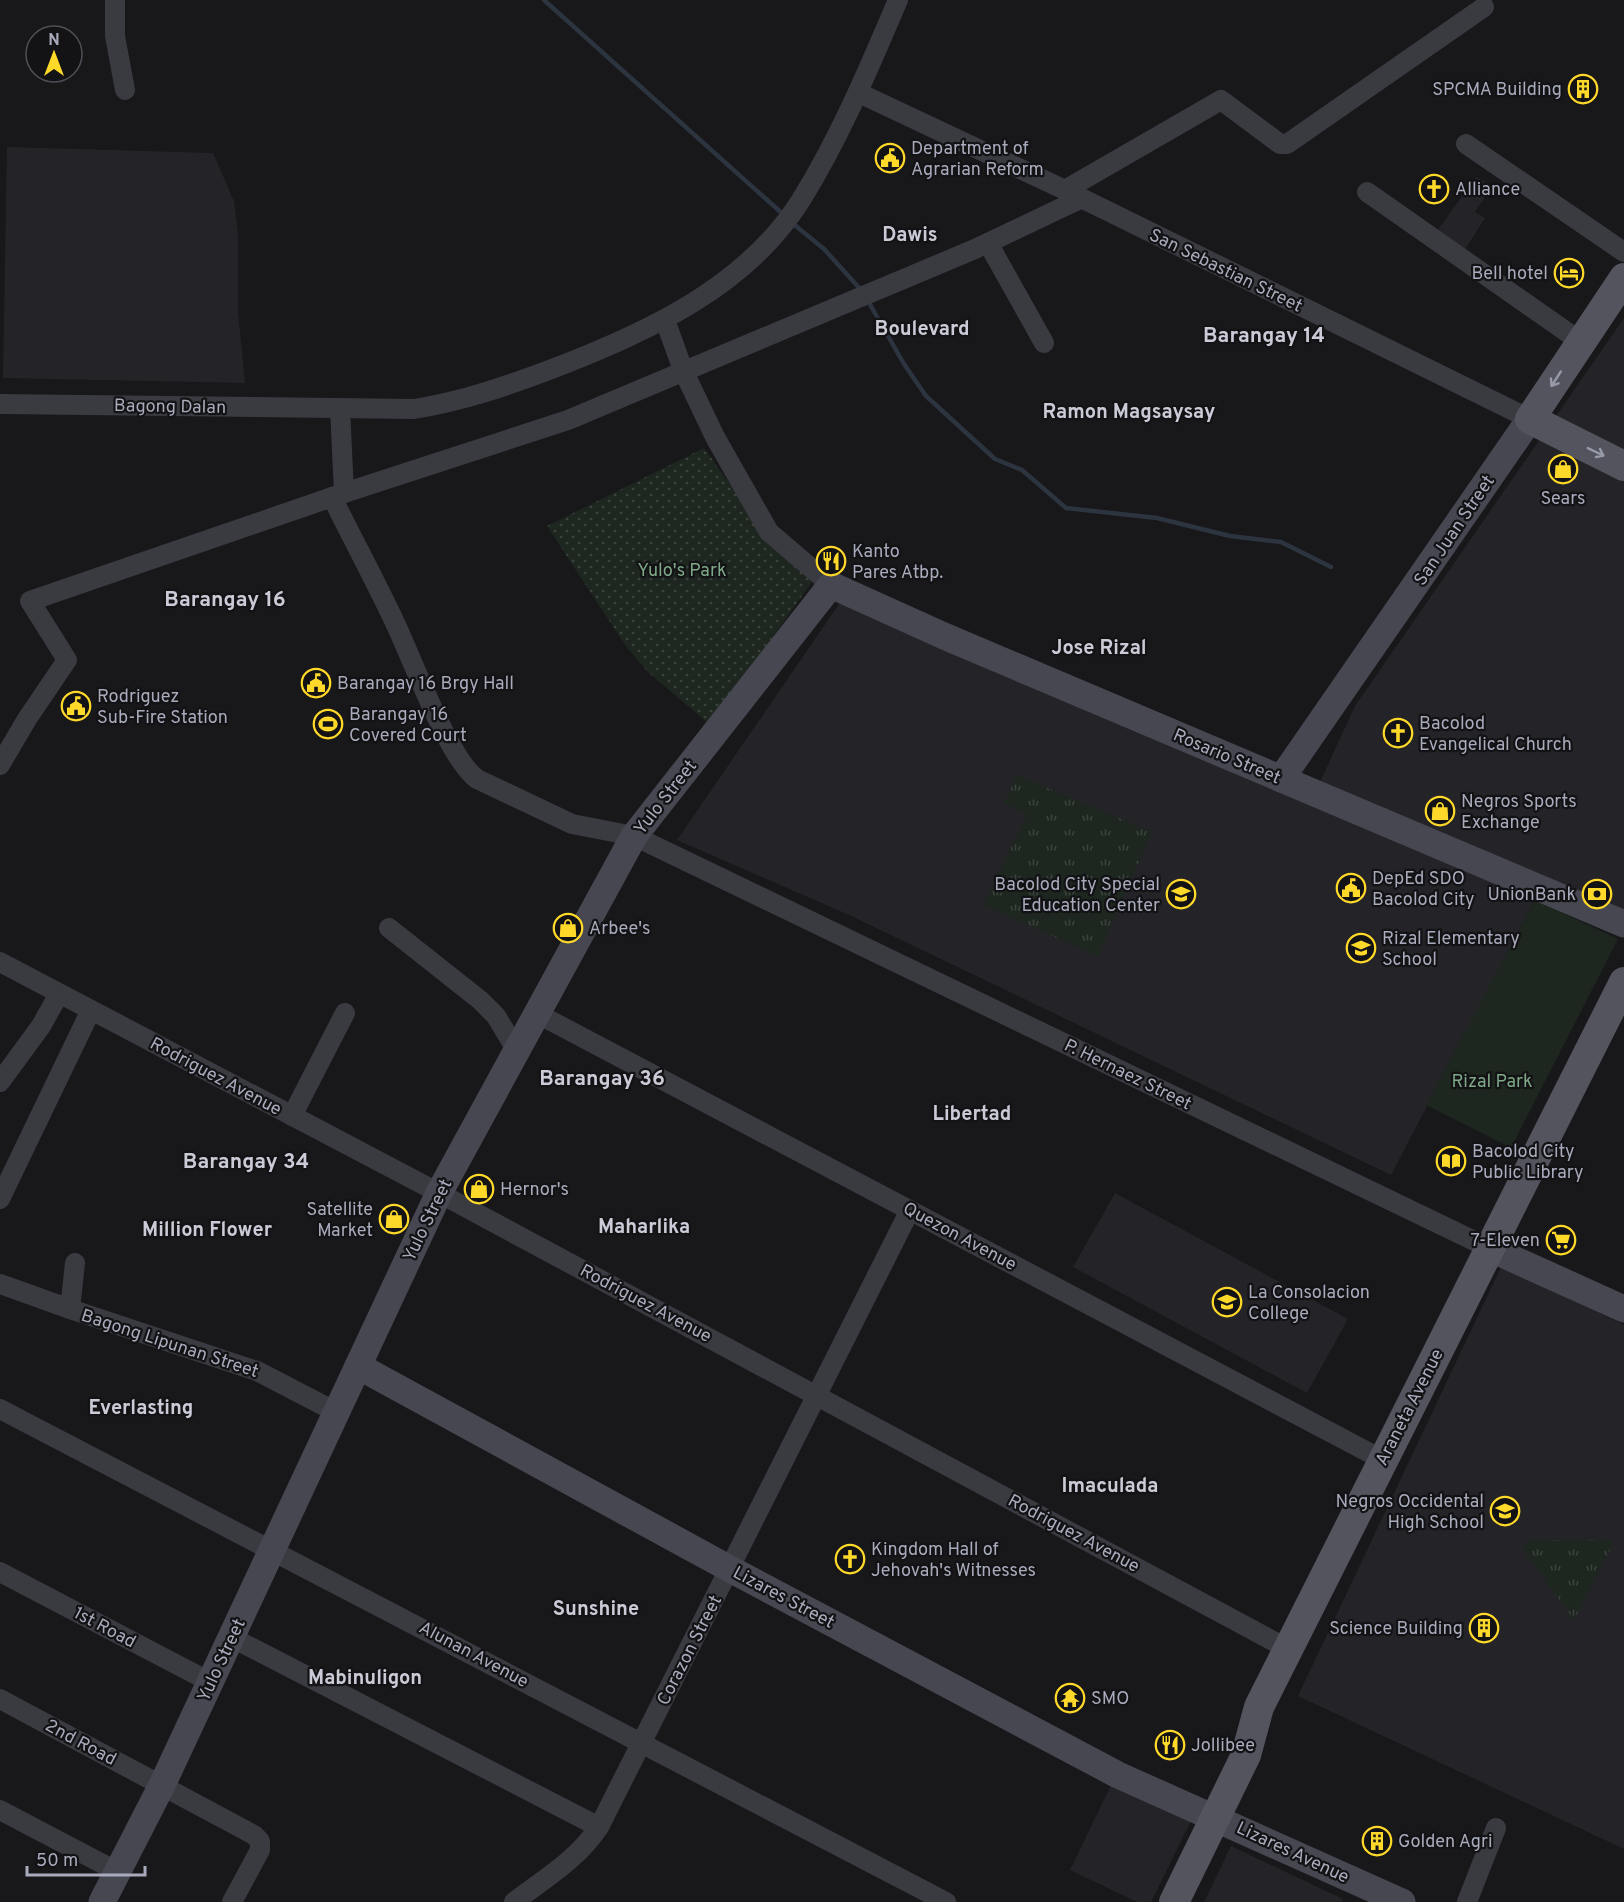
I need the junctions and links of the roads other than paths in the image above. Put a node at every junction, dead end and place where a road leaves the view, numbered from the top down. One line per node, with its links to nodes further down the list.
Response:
1 (116, 0): 4 (street)
2 (898, 0): 5 (street, Bagong Dalan)
3 (1484, 8): 8 (street)
4 (124, 90)
5 (859, 93): 8 (street, San Sebastian Street); 12 (street, Bagong Dalan)
6 (1466, 144): 10 (street)
7 (1367, 192): 13 (street)
8 (1072, 194): 9 (street); 18 (street, San Sebastian Street)
9 (988, 243): 14 (street); 15 (street)
10 (1624, 252)
11 (1624, 278): 13 (main road, San Juan Street)
12 (665, 320): 15 (street); 17 (street, Bagong Dalan)
13 (1581, 342): 18 (main road, San Juan Street, one-way to 18)
14 (1044, 343)
15 (683, 370): 20 (street); 21 (street)
16 (0, 404): 17 (street, Bagong Dalan)
17 (340, 408): 20 (street)
18 (1530, 419): 19 (main road, San Sebastian Street, one-way to 19); 23 (street, San Juan Street)
19 (1624, 466)
20 (338, 495): 22 (street); 24 (street, P. Hernaez Street)
21 (831, 585): 23 (street, Rosario Street); 24 (street, Yulo Street)
22 (0, 765)
23 (1281, 779): 25 (street, Rosario Street)
24 (634, 836): 32 (street, Yulo Street); 39 (street, P. Hernaez Street)
25 (1624, 924)
26 (389, 928): 33 (street)
27 (0, 962): 29 (street, Rodriguez Avenue)
28 (1624, 982): 39 (main road, Araneta Avenue)
29 (59, 994): 30 (street, Rodriguez Avenue); 34 (street)
30 (91, 1010): 35 (street, Rodriguez Avenue); 37 (street)
31 (345, 1013): 35 (street)
32 (536, 1013): 33 (street, Yulo Street); 38 (street, Quezon Avenue)
33 (517, 1051): 36 (street, Yulo Street)
34 (0, 1082)
35 (292, 1116): 36 (street, Rodriguez Avenue)
36 (439, 1193): 44 (street, Yulo Street); 45 (street, Rodriguez Avenue)
37 (0, 1199)
38 (909, 1210): 45 (street, Corazon Street); 48 (street, Quezon Avenue)
39 (1489, 1248): 42 (street, P. Hernaez Street); 48 (main road, Araneta Avenue)
40 (75, 1263): 43 (street)
41 (0, 1284): 43 (street, Bagong Lipunan Street)
42 (1624, 1309)
43 (70, 1310): 47 (street, Bagong Lipunan Street)
44 (358, 1366): 47 (street, Yulo Street); 50 (street, Lizares Street)
45 (816, 1394): 50 (street, Corazon Street); 53 (street, Rodriguez Avenue)
46 (0, 1409): 49 (street, Alunan Avenue)
47 (336, 1412): 49 (street, Yulo Street)
48 (1383, 1460): 53 (main road, Araneta Avenue)
49 (272, 1549): 52 (street, Yulo Street); 56 (street, Alunan Avenue)
50 (730, 1569): 56 (street, Corazon Street); 59 (street, Lizares Street)
51 (0, 1572): 54 (street, 1st Road)
52 (231, 1637): 54 (street, Yulo Street); 60 (street)
53 (1288, 1648): 59 (main road, Araneta Avenue)
54 (210, 1682): 57 (street, Yulo Street)
55 (0, 1699): 57 (street, 2nd Road)
56 (642, 1742): 60 (street, Corazon Street); 66 (street, Alunan Avenue)
57 (162, 1785): 62 (street, Yulo Street); 64 (street, 2nd Road)
58 (0, 1810): 62 (street)
59 (1216, 1817): 67 (main road, Araneta Avenue); 68 (street, Lizares Avenue)
60 (599, 1827): 65 (street, Corazon Street)
61 (1496, 1828): 69 (street)
62 (118, 1872): 63 (street, Yulo Street)
63 (102, 1902)
64 (232, 1902)
65 (513, 1902)
66 (946, 1902)
67 (1174, 1902)
68 (1402, 1902)
69 (1467, 1902)

